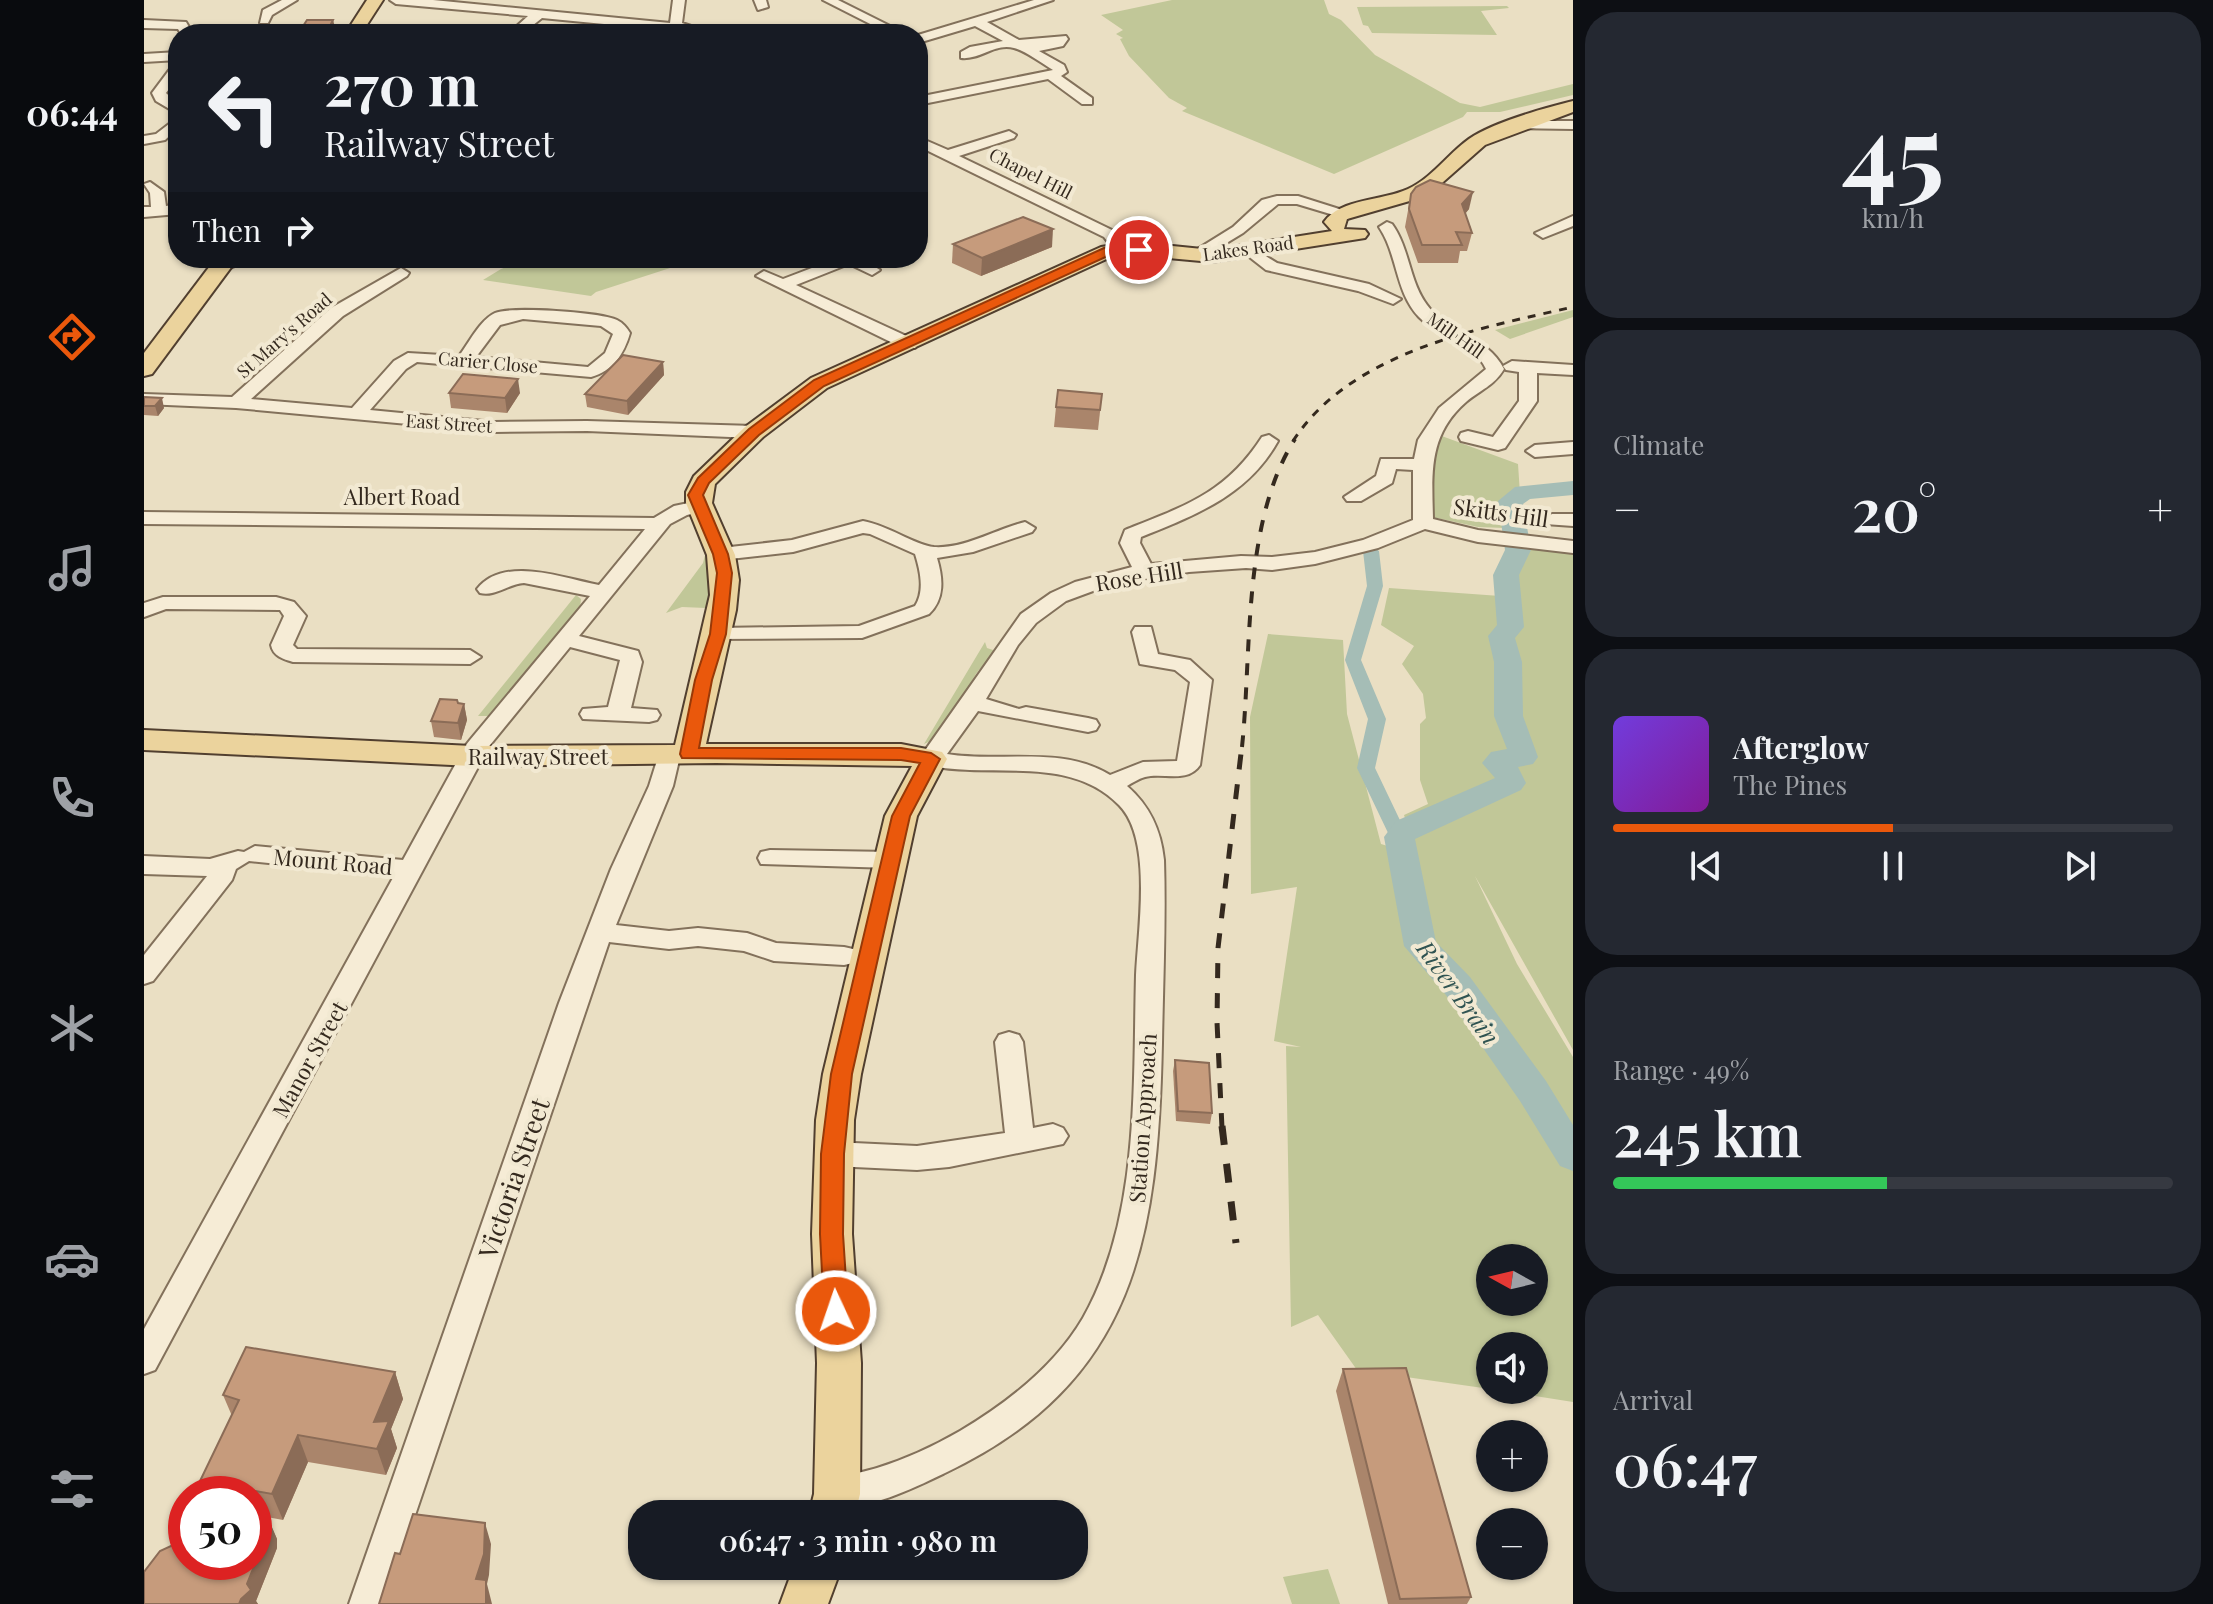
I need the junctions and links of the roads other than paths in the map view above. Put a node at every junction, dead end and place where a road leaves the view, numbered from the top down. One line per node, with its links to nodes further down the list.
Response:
1 (291, 0): 8 (street)
2 (375, 0): 11 (main road)
3 (396, 0): 7 (street)
4 (679, 0): 14 (street)
5 (829, 0): 15 (street)
6 (1047, 0): 9 (street)
7 (539, 14): 12 (street); 13 (street)
8 (264, 20)
9 (978, 22): 17 (street); 18 (street)
10 (144, 24): 16 (street)
11 (359, 24)
12 (526, 24)
13 (659, 24)
14 (671, 24)
15 (879, 24)
16 (168, 28)
17 (928, 36)
18 (1020, 46): 19 (street); 22 (street)
19 (965, 55)
20 (168, 57): 21 (street)
21 (144, 58)
22 (1050, 74): 26 (street); 27 (street)
23 (168, 81): 24 (street)
24 (161, 98): 25 (street); 28 (street)
25 (144, 99)
26 (928, 99)
27 (1087, 101)
28 (168, 103)
29 (1568, 110): 30 (main road, Lakes Road)
30 (1517, 125): 31 (street); 38 (main road, Lakes Road)
31 (1573, 125)
32 (168, 130): 34 (street)
33 (1009, 135): 36 (street)
34 (144, 140)
35 (928, 145): 36 (street, Chapel Hill)
36 (950, 154): 46 (street, Chapel Hill)
37 (150, 186): 39 (street)
38 (1397, 200): 40 (main road, Lakes Road); 42 (main road)
39 (152, 211)
40 (1342, 219): 42 (main road); 44 (main road); 45 (main road, Lakes Road); 47 (street)
41 (1573, 221): 43 (street)
42 (1386, 224): 44 (main road, Lakes Road); 53 (street, Mill Hill)
43 (1543, 233)
44 (1362, 235): 45 (main road, Lakes Road); 53 (street)
45 (1310, 239): 48 (main road, Lakes Road)
46 (1121, 248): 48 (main road, Lakes Road); 59 (main road)
47 (1204, 250)
48 (1251, 252): 57 (street)
49 (220, 268): 63 (main road)
50 (825, 268): 56 (street)
51 (868, 268): 52 (street)
52 (872, 270)
53 (1402, 271): 57 (street); 61 (street, Mill Hill)
54 (401, 273): 66 (street, St Mary's Road)
55 (764, 276): 56 (street)
56 (784, 284): 59 (street)
57 (1363, 287): 58 (street)
58 (1393, 299)
59 (909, 344): 68 (main road)
60 (465, 360): 60 (street, Carier Close); 67 (street, Carier Close)
61 (1493, 363): 62 (street); 75 (street, Mill Hill)
62 (1528, 368): 64 (street); 69 (street)
63 (144, 369)
64 (1573, 370)
65 (144, 399): 66 (street, East Street)
66 (236, 403): 67 (street, East Street)
67 (357, 414): 68 (street, East Street)
68 (754, 432): 77 (main road)
69 (1468, 437)
70 (1269, 441): 85 (street)
71 (1573, 448): 72 (street)
72 (1535, 451)
73 (1369, 458): 74 (street)
74 (1388, 463): 75 (street); 76 (street)
75 (1421, 465): 79 (street, Mill Hill)
76 (1354, 497)
77 (698, 507): 80 (street, Manor Street); 83 (main road)
78 (144, 518): 80 (street, Albert Road)
79 (1423, 523): 82 (street, Skitts Hill); 85 (street, Rose Hill)
80 (660, 524): 87 (street, Manor Street)
81 (1025, 528): 84 (street)
82 (1573, 547)
83 (721, 554): 84 (street); 91 (main road)
84 (926, 554): 91 (street)
85 (1145, 573): 93 (street, Rose Hill)
86 (487, 589): 87 (street)
87 (604, 592): 90 (street, Manor Street)
88 (144, 611): 92 (street)
89 (1143, 632): 102 (street)
90 (564, 639): 95 (street); 99 (street, Manor Street)
91 (716, 642): 100 (main road)
92 (470, 657)
93 (971, 702): 97 (street); 101 (street, Rose Hill)
94 (591, 714): 95 (street)
95 (618, 714): 96 (street)
96 (649, 715)
97 (1088, 725)
98 (144, 740): 99 (main road, Railway Street)
99 (475, 750): 100 (main road, Railway Street); 107 (street, Manor Street)
100 (691, 754): 101 (main road, Railway Street); 108 (street, Victoria Street)
101 (931, 759): 102 (street, Station Approach); 105 (main road)
102 (1111, 785): 117 (street, Station Approach)
103 (770, 858): 105 (street)
104 (239, 860): 106 (street, Mount Road); 107 (street, Mount Road); 110 (street)
105 (891, 860): 114 (main road)
106 (144, 865)
107 (411, 869): 115 (street, Manor Street)
108 (600, 932): 109 (street); 119 (street, Victoria Street)
109 (844, 956)
110 (144, 974)
111 (1009, 1042): 113 (street)
112 (1053, 1136): 113 (street)
113 (1020, 1141): 114 (street)
114 (833, 1154): 116 (main road)
115 (144, 1360)
116 (834, 1500)
117 (844, 1500)
118 (813, 1580): 120 (main road)
119 (367, 1604)
120 (804, 1604)

